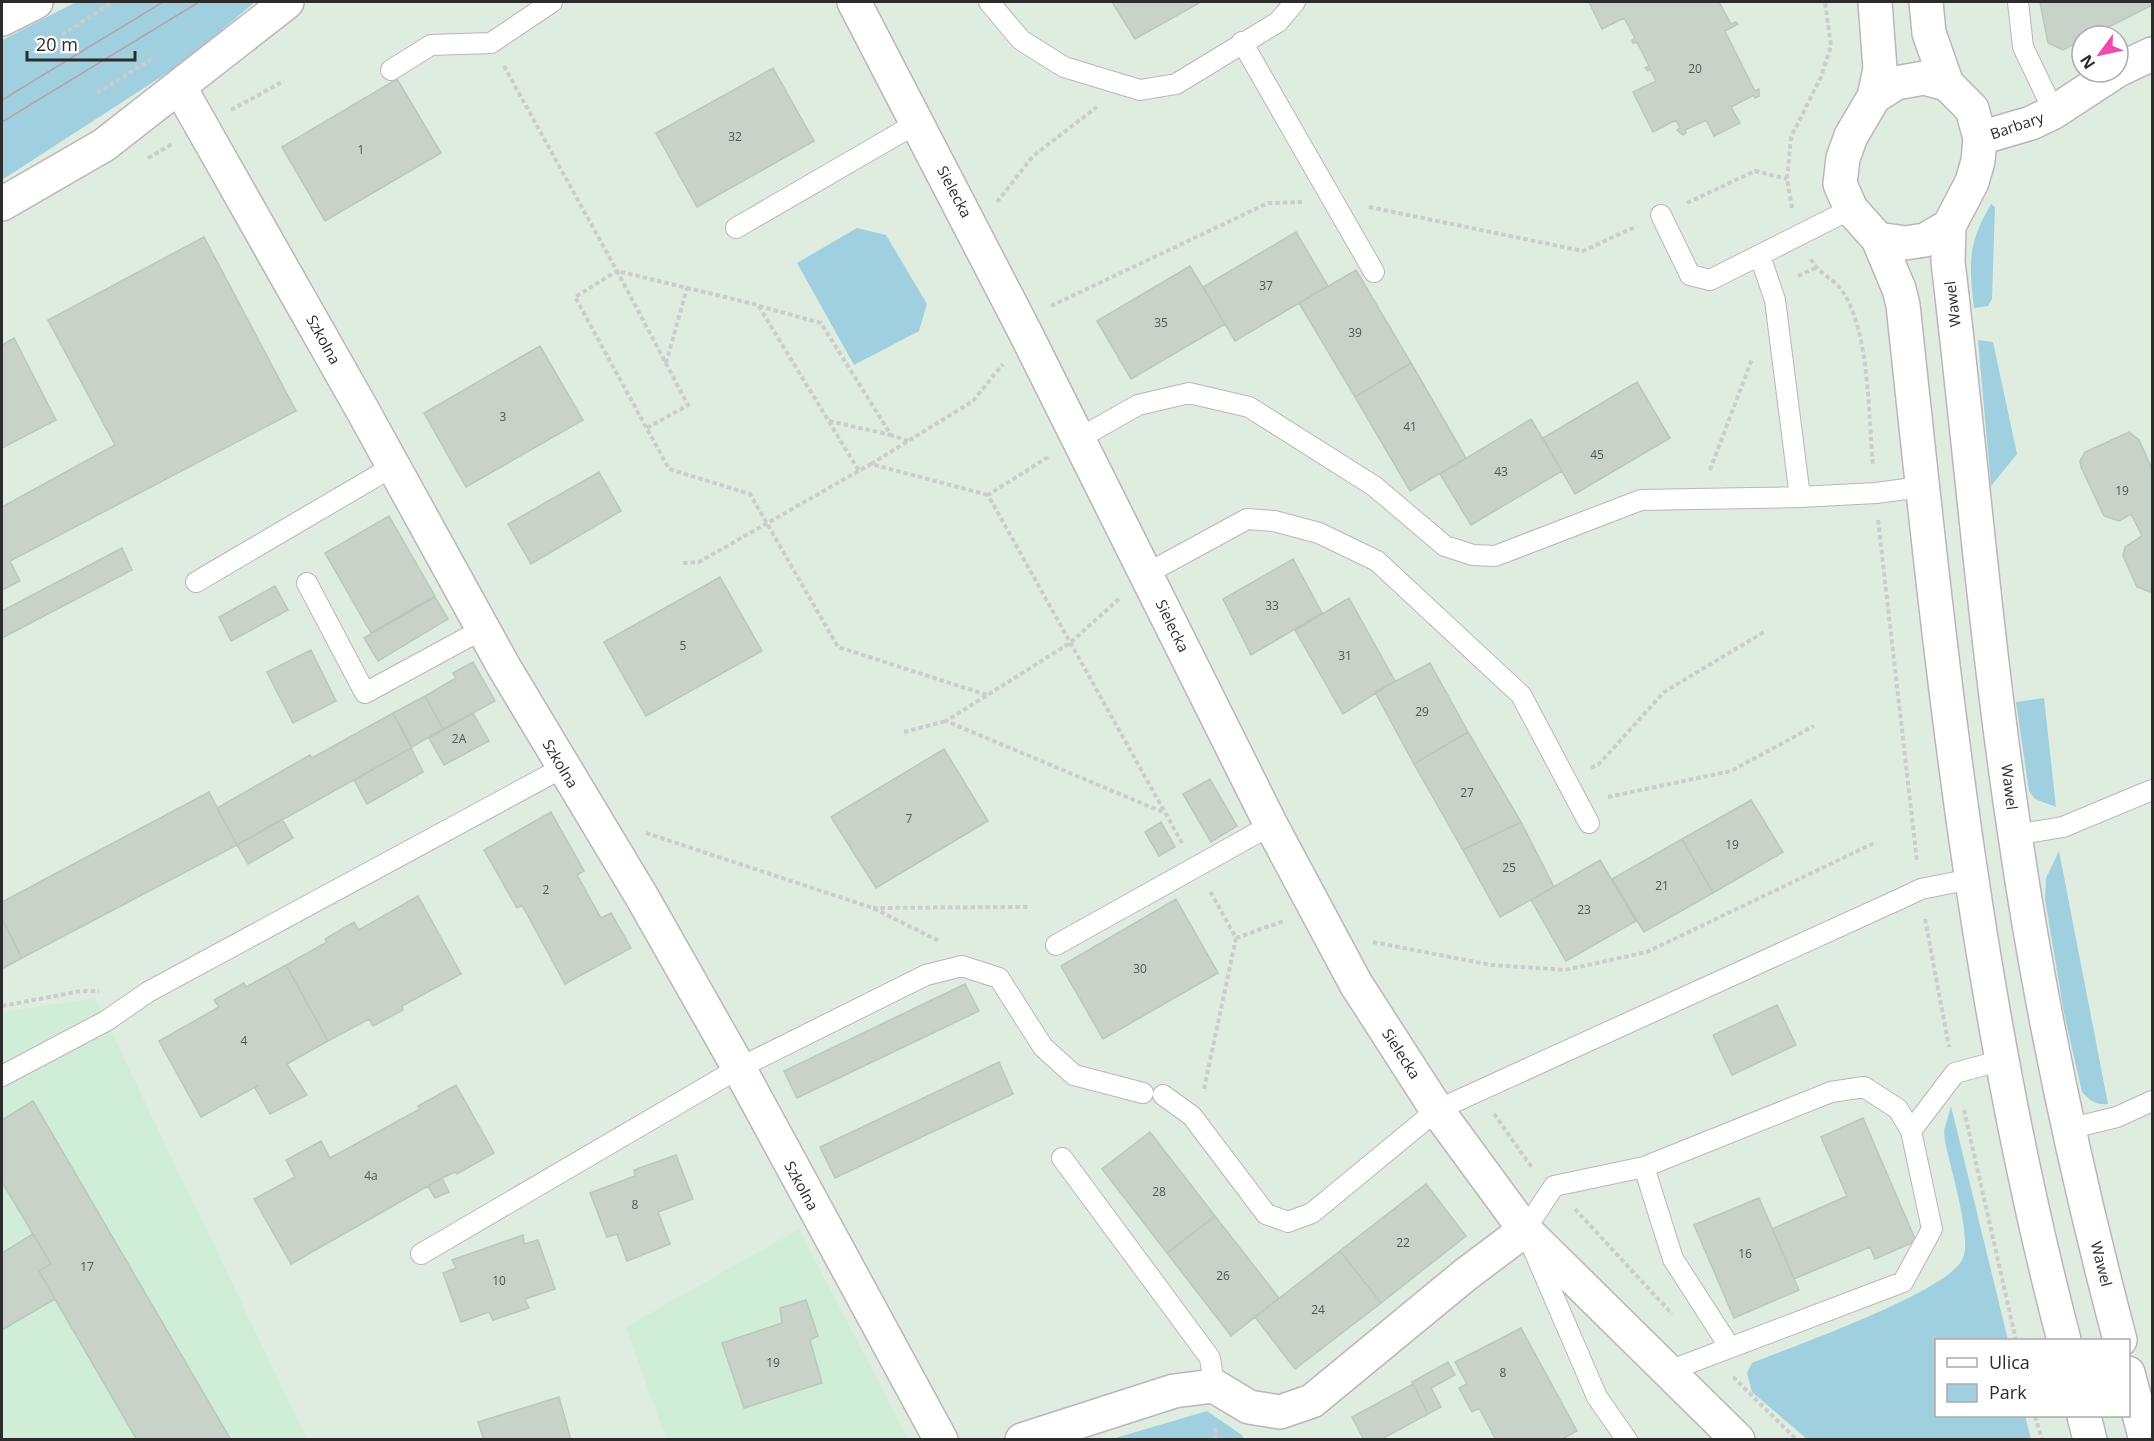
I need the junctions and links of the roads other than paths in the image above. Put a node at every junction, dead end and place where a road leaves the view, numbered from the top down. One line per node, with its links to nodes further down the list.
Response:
1 (36, 2): 10 (street)
2 (287, 2): 17 (street)
3 (552, 2): 14 (lane)
4 (854, 2): 20 (street, Sielecka)
5 (989, 2): 11 (lane)
6 (1295, 2): 11 (lane)
7 (1875, 2): 18 (street)
8 (1926, 2): 15 (street)
9 (2018, 2): 19 (lane)
10 (2, 19)
11 (1242, 42): 29 (lane)
12 (2152, 54): 13 (street, Barbary)
13 (2130, 64)
14 (391, 70)
15 (1947, 84): 18 (street); 21 (street)
16 (2096, 84): 19 (street, Barbary)
17 (180, 88): 22 (street); 31 (street, Szkolna)
18 (1874, 97): 23 (street)
19 (2054, 112): 21 (street, Barbary)
20 (917, 123): 26 (lane); 30 (street, Sielecka)
21 (1980, 138): 25 (street)
22 (2, 204)
23 (1851, 209): 27 (street); 28 (lane)
24 (1661, 215): 28 (lane)
25 (1949, 226): 27 (street); 42 (street, Wawel)
26 (736, 228)
27 (1878, 239): 32 (street)
28 (1761, 256): 33 (lane)
29 (1374, 272)
30 (1078, 438): 33 (lane); 34 (street, Sielecka)
31 (393, 467): 35 (lane); 37 (street, Szkolna)
32 (1921, 487): 33 (lane); 43 (street)
33 (1800, 497)
34 (1146, 574): 40 (lane); 41 (street, Sielecka)
35 (196, 582)
36 (307, 584): 37 (lane)
37 (483, 629): 38 (street, Szkolna)
38 (562, 768): 46 (street, Szkolna); 47 (lane)
39 (2152, 790): 42 (lane)
40 (1589, 823)
41 (1271, 825): 44 (lane); 51 (street, Sielecka)
42 (2015, 835): 52 (street, Wawel)
43 (1971, 879): 45 (street); 51 (lane)
44 (1056, 945)
45 (2003, 1060): 53 (lane); 58 (street)
46 (739, 1068): 48 (lane); 57 (lane); 65 (street, Szkolna)
47 (2, 1076)
48 (1143, 1093)
49 (1164, 1095): 51 (lane)
50 (2152, 1101): 52 (lane)
51 (1437, 1110): 56 (street, Sielecka)
52 (2068, 1129): 59 (street, Wawel)
53 (1911, 1131): 55 (lane); 60 (lane)
54 (1062, 1158): 63 (lane)
55 (1644, 1167): 56 (lane); 60 (lane)
56 (1525, 1230): 61 (street, Sielecka); 63 (street); 67 (lane)
57 (422, 1254)
58 (2064, 1339)
59 (2120, 1339)
60 (1729, 1346): 61 (lane)
61 (1666, 1372): 68 (street, Sielecka)
62 (2130, 1380): 70 (street)
63 (1214, 1386): 66 (street)
64 (2084, 1417): 69 (street)
65 (941, 1440)
66 (1022, 1440)
67 (1627, 1440)
68 (1738, 1440)
69 (2090, 1440)
70 (2146, 1440)

